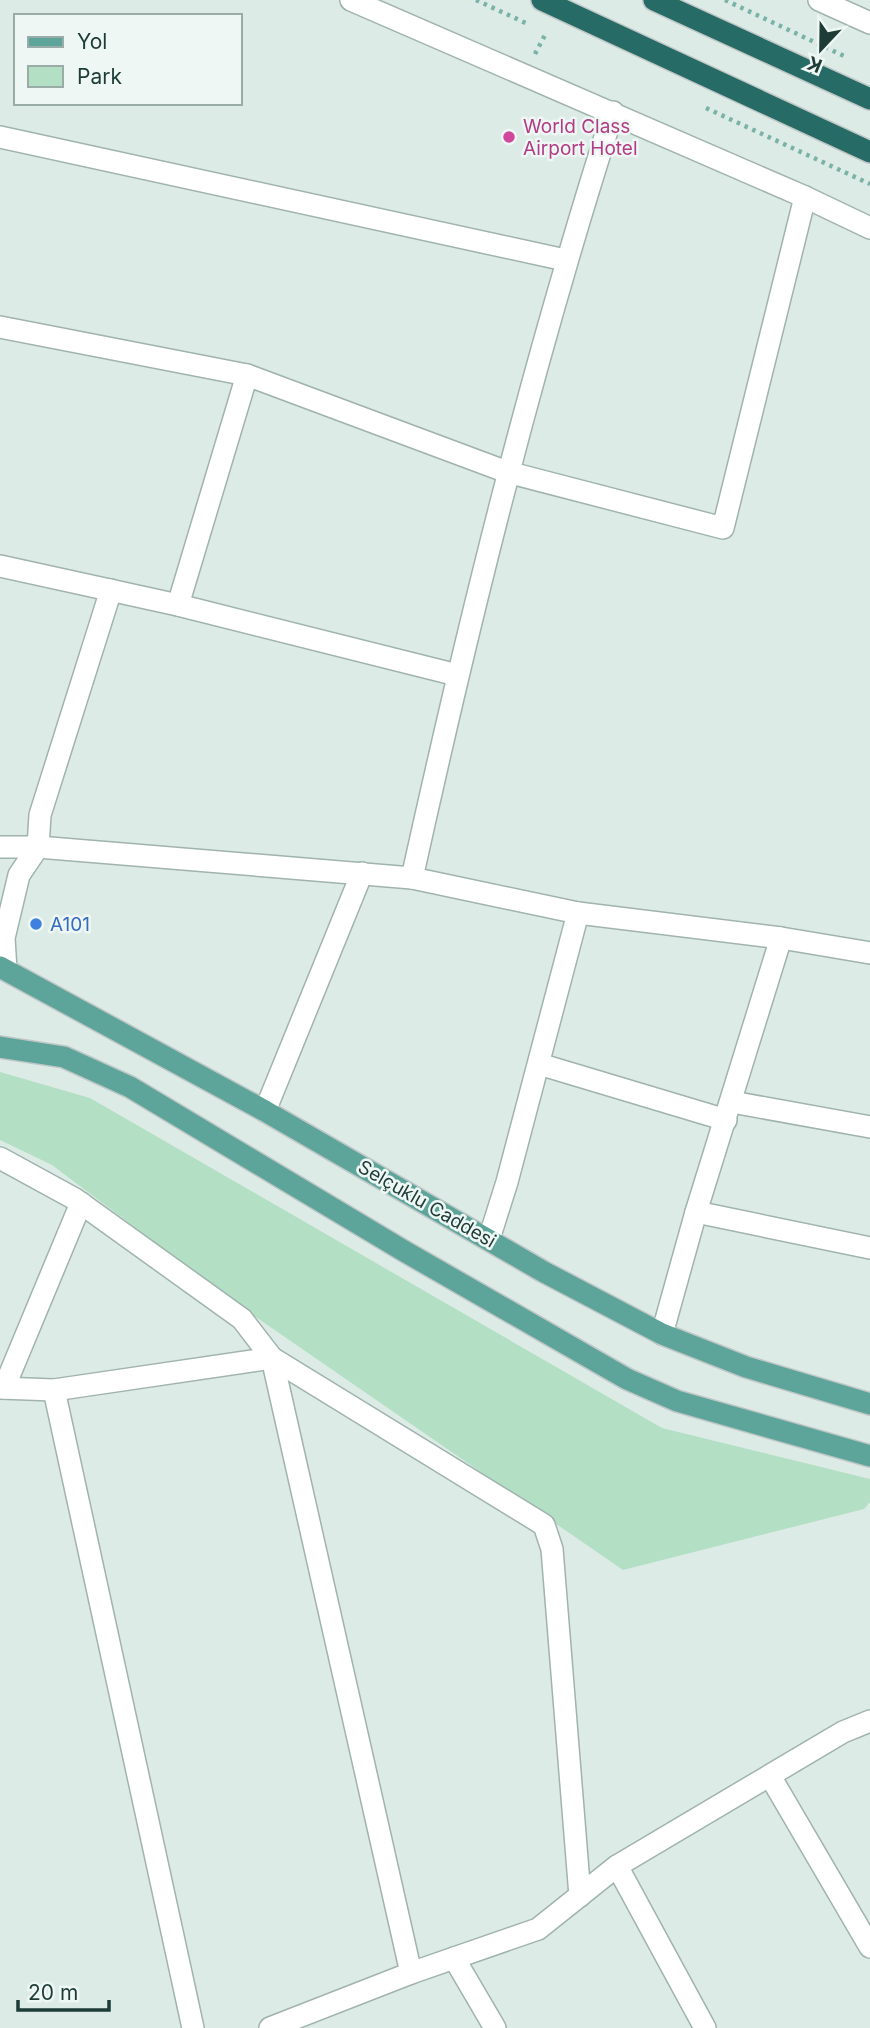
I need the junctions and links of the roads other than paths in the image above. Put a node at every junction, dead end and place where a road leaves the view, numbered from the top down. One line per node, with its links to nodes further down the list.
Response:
1 (351, 0): 7 (street)
2 (542, 0): 9 (highway)
3 (654, 0): 6 (highway)
4 (819, 0): 5 (street)
5 (870, 23)
6 (870, 99)
7 (613, 113): 10 (street); 12 (street)
8 (0, 138): 12 (street)
9 (870, 152)
10 (805, 197): 11 (street); 15 (street)
11 (870, 228)
12 (565, 260): 15 (street)
13 (0, 327): 14 (street)
14 (247, 376): 15 (street); 18 (street)
15 (508, 472): 19 (street)
16 (0, 566): 17 (street)
17 (111, 590): 18 (street); 21 (street)
18 (178, 605): 19 (street)
19 (457, 675): 23 (street)
20 (0, 847): 21 (street)
21 (38, 847): 22 (street); 27 (street)
22 (362, 873): 23 (street); 30 (street)
23 (412, 878): 24 (street)
24 (578, 913): 25 (street); 29 (street)
25 (781, 938): 26 (street); 31 (street)
26 (870, 953)
27 (3, 969): 30 (main road, Selçuklu Caddesi)
28 (0, 1047): 43 (main road)
29 (539, 1064): 31 (street); 36 (street)
30 (265, 1111): 36 (main road, Selçuklu Caddesi)
31 (729, 1111): 32 (street); 35 (street)
32 (870, 1127)
33 (0, 1158): 34 (street)
34 (81, 1203): 39 (street); 40 (street)
35 (696, 1212): 37 (street); 38 (street)
36 (489, 1239): 38 (main road, Selçuklu Caddesi)
37 (870, 1248)
38 (662, 1334): 42 (main road, Selçuklu Caddesi)
39 (272, 1358): 41 (street); 47 (street); 50 (street)
40 (2, 1388): 41 (street)
41 (54, 1390): 52 (street)
42 (870, 1404)
43 (870, 1456)
44 (870, 1721): 45 (street)
45 (770, 1776): 46 (street); 48 (street)
46 (617, 1866): 47 (street); 55 (street)
47 (580, 1896): 49 (street)
48 (870, 1947)
49 (454, 1958): 50 (street); 54 (street)
50 (411, 1973): 51 (street)
51 (300, 2023): 53 (street)
52 (193, 2028)
53 (270, 2028)
54 (495, 2028)
55 (705, 2028)

